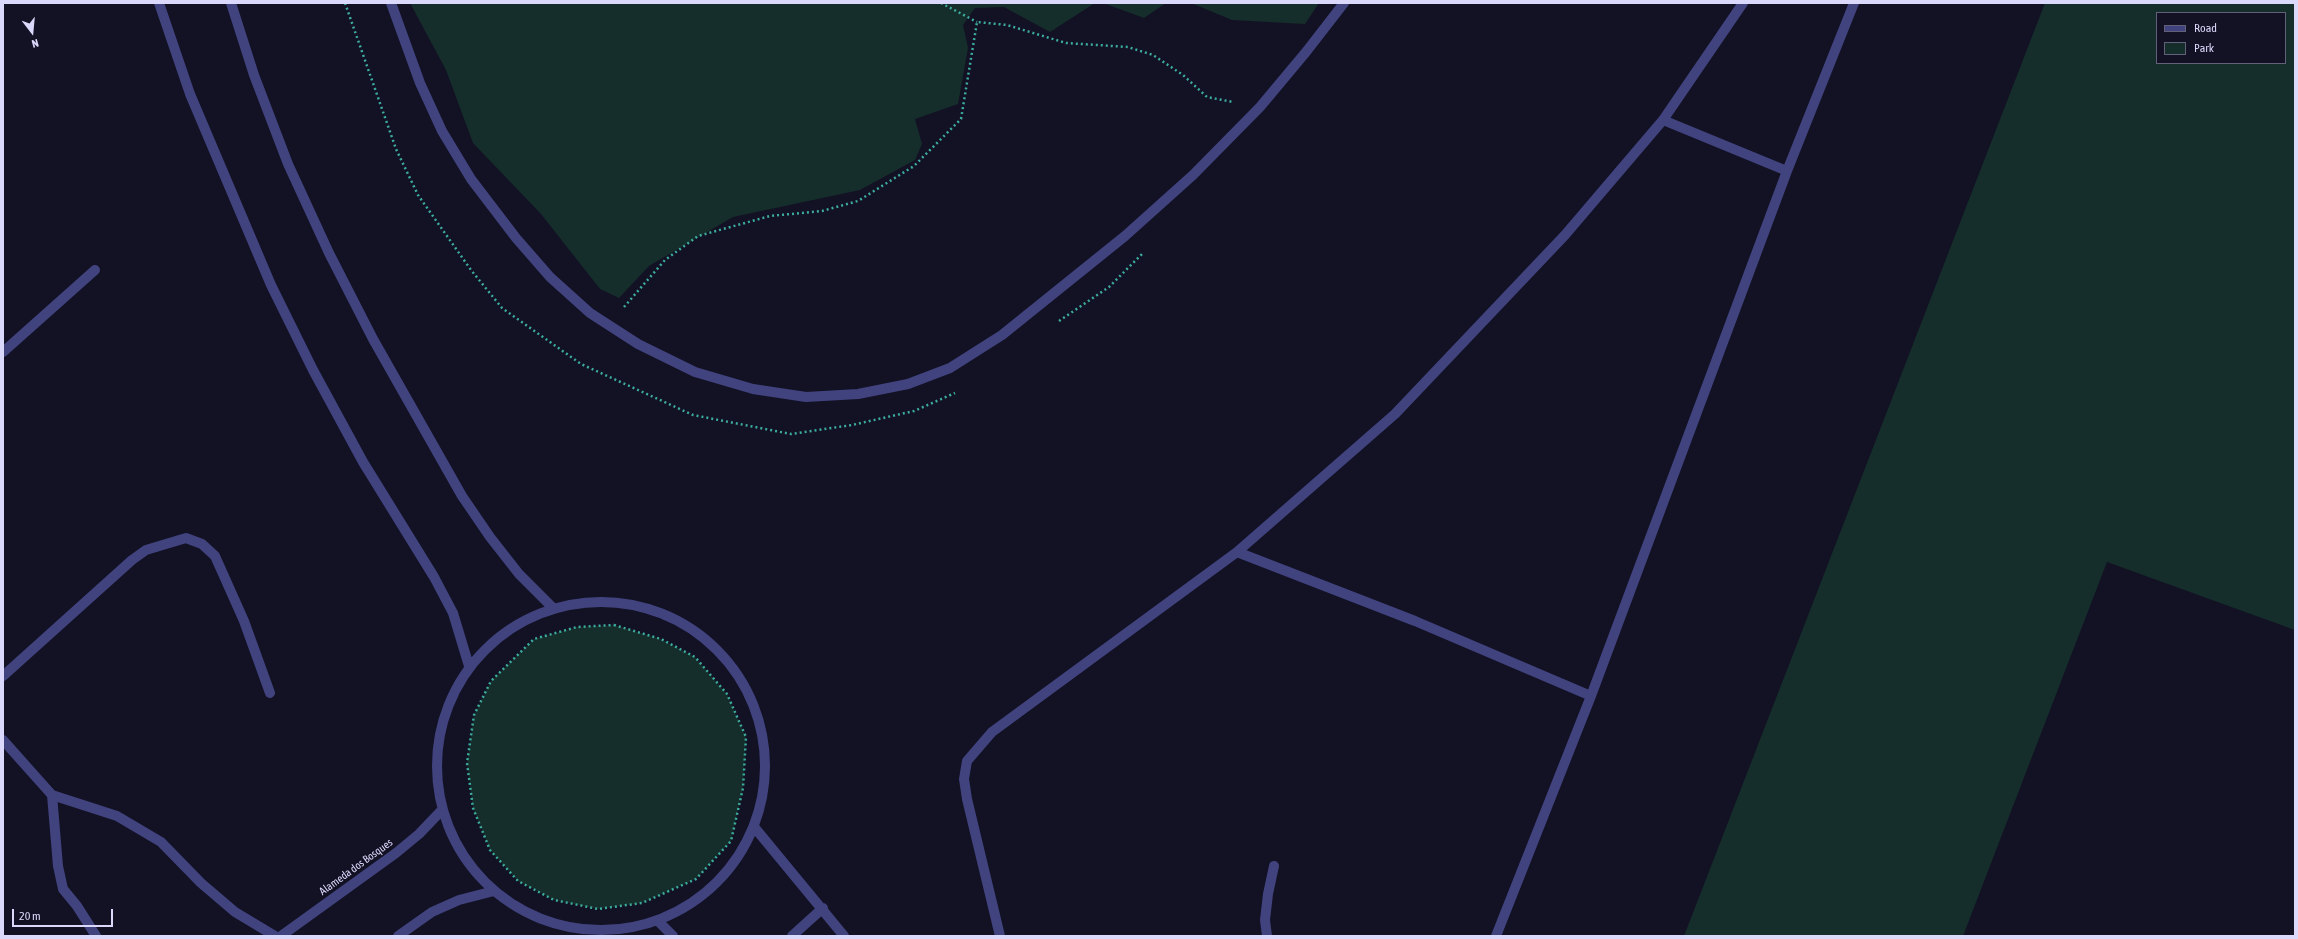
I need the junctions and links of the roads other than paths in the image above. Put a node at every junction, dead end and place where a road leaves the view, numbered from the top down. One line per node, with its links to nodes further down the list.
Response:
1 (159, 3): 13 (street)
2 (231, 3): 12 (street)
3 (391, 3): 4 (street)
4 (1344, 3)
5 (1744, 3): 7 (street)
6 (1854, 3): 8 (street)
7 (1663, 120): 8 (street); 11 (street)
8 (1787, 171): 16 (street)
9 (95, 270): 10 (street)
10 (3, 352)
11 (1237, 552): 16 (street); 32 (street)
12 (553, 608): 13 (street); 20 (street)
13 (469, 666): 19 (street)
14 (3, 676): 15 (street)
15 (270, 693)
16 (1591, 696): 34 (street)
17 (3, 740): 18 (street)
18 (52, 795): 25 (street); 26 (street)
19 (441, 811): 22 (street); 27 (street, Alameda dos Bosques)
20 (755, 828): 23 (street); 24 (street)
21 (1274, 866): 33 (street)
22 (494, 891): 24 (street); 28 (street)
23 (823, 908): 30 (street); 31 (street)
24 (658, 921): 29 (street)
25 (96, 936)
26 (275, 936)
27 (281, 936)
28 (398, 936)
29 (673, 936)
30 (792, 936)
31 (844, 936)
32 (1000, 936)
33 (1267, 936)
34 (1496, 936)

